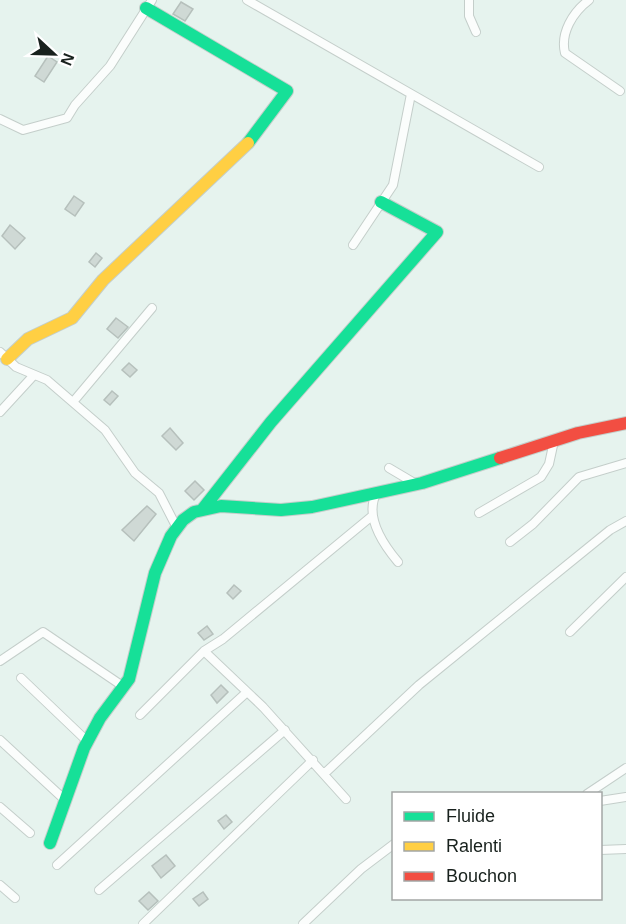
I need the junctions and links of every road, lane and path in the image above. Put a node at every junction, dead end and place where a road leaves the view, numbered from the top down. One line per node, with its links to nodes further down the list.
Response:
1 (247, 0): 7 (street)
2 (469, 0): 5 (street)
3 (589, 0): 6 (street)
4 (149, 4): 8 (street); 13 (street)
5 (476, 32)
6 (620, 91)
7 (411, 94): 9 (street); 10 (street)
8 (0, 120)
9 (539, 166)
10 (381, 202): 11 (street); 23 (street)
11 (353, 245)
12 (153, 308): 15 (street)
13 (3, 356): 14 (street)
14 (34, 375): 15 (street); 16 (street)
15 (73, 402): 27 (street)
16 (0, 412)
17 (626, 423): 18 (street)
18 (554, 441): 21 (street); 24 (street)
19 (626, 463): 28 (street)
20 (390, 468): 21 (street)
21 (416, 484): 22 (street)
22 (376, 492): 23 (street); 25 (street)
23 (202, 510): 27 (street)
24 (479, 513)
25 (372, 516): 29 (street); 32 (street)
26 (626, 521): 43 (street)
27 (177, 528): 35 (street)
28 (510, 542)
29 (398, 562)
30 (626, 577): 31 (street)
31 (570, 632)
32 (204, 651): 36 (street); 37 (street)
33 (0, 661): 35 (street)
34 (21, 678): 40 (street)
35 (124, 687): 40 (street)
36 (247, 692): 38 (street); 55 (street)
37 (140, 715)
38 (285, 729): 41 (street); 57 (street)
39 (0, 740): 47 (street)
40 (87, 741): 47 (street)
41 (313, 760): 43 (street); 59 (street)
42 (626, 768): 44 (street)
43 (325, 773): 46 (street)
44 (590, 792)
45 (626, 797): 48 (street)
46 (346, 799)
47 (65, 800): 51 (street)
48 (602, 801)
49 (0, 807): 50 (street)
50 (30, 833)
51 (50, 843)
52 (392, 845): 60 (street)
53 (626, 849): 54 (street)
54 (602, 850)
55 (57, 865)
56 (0, 885): 58 (street)
57 (99, 890)
58 (15, 898)
59 (143, 924)
60 (303, 924)

